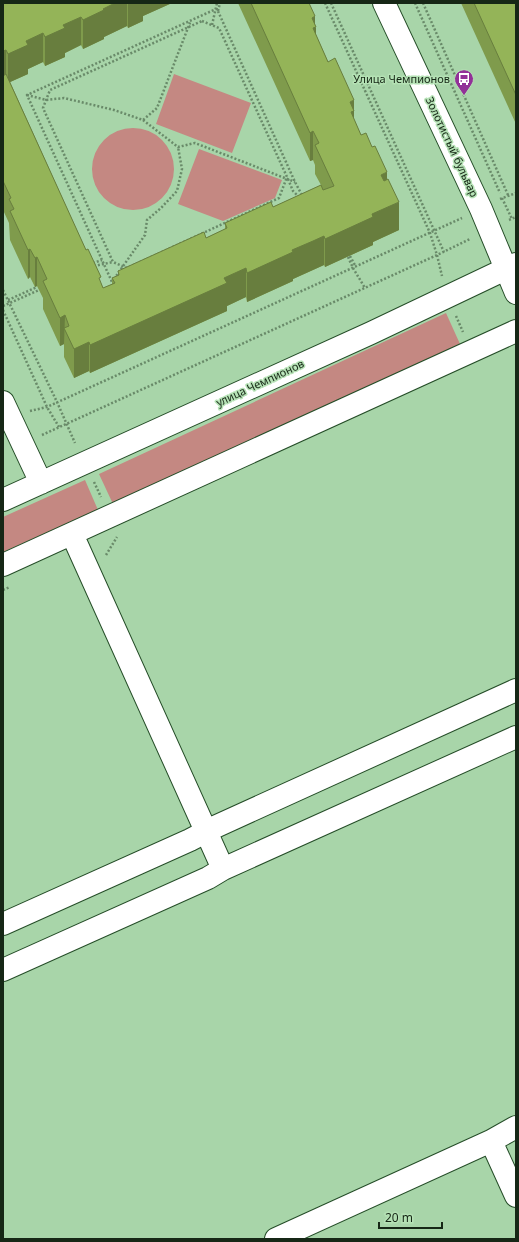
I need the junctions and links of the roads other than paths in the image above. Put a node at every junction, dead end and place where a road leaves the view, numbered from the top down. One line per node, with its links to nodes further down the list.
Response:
1 (384, 3): 2 (street, Золотистый бульвар)
2 (511, 267): 3 (street, Золотистый бульвар); 6 (street, улица Чемпионов)
3 (516, 293)
4 (516, 331): 8 (street)
5 (7, 409): 6 (street)
6 (41, 483): 7 (street, улица Чемпионов)
7 (3, 500)
8 (72, 534): 9 (street); 12 (street)
9 (3, 565)
10 (516, 690): 12 (street)
11 (516, 736): 13 (street)
12 (205, 832): 13 (street); 14 (street)
13 (223, 869): 15 (street)
14 (3, 924)
15 (3, 970)
16 (516, 1127): 17 (street)
17 (491, 1141): 18 (street); 19 (street)
18 (516, 1196)
19 (276, 1239)

